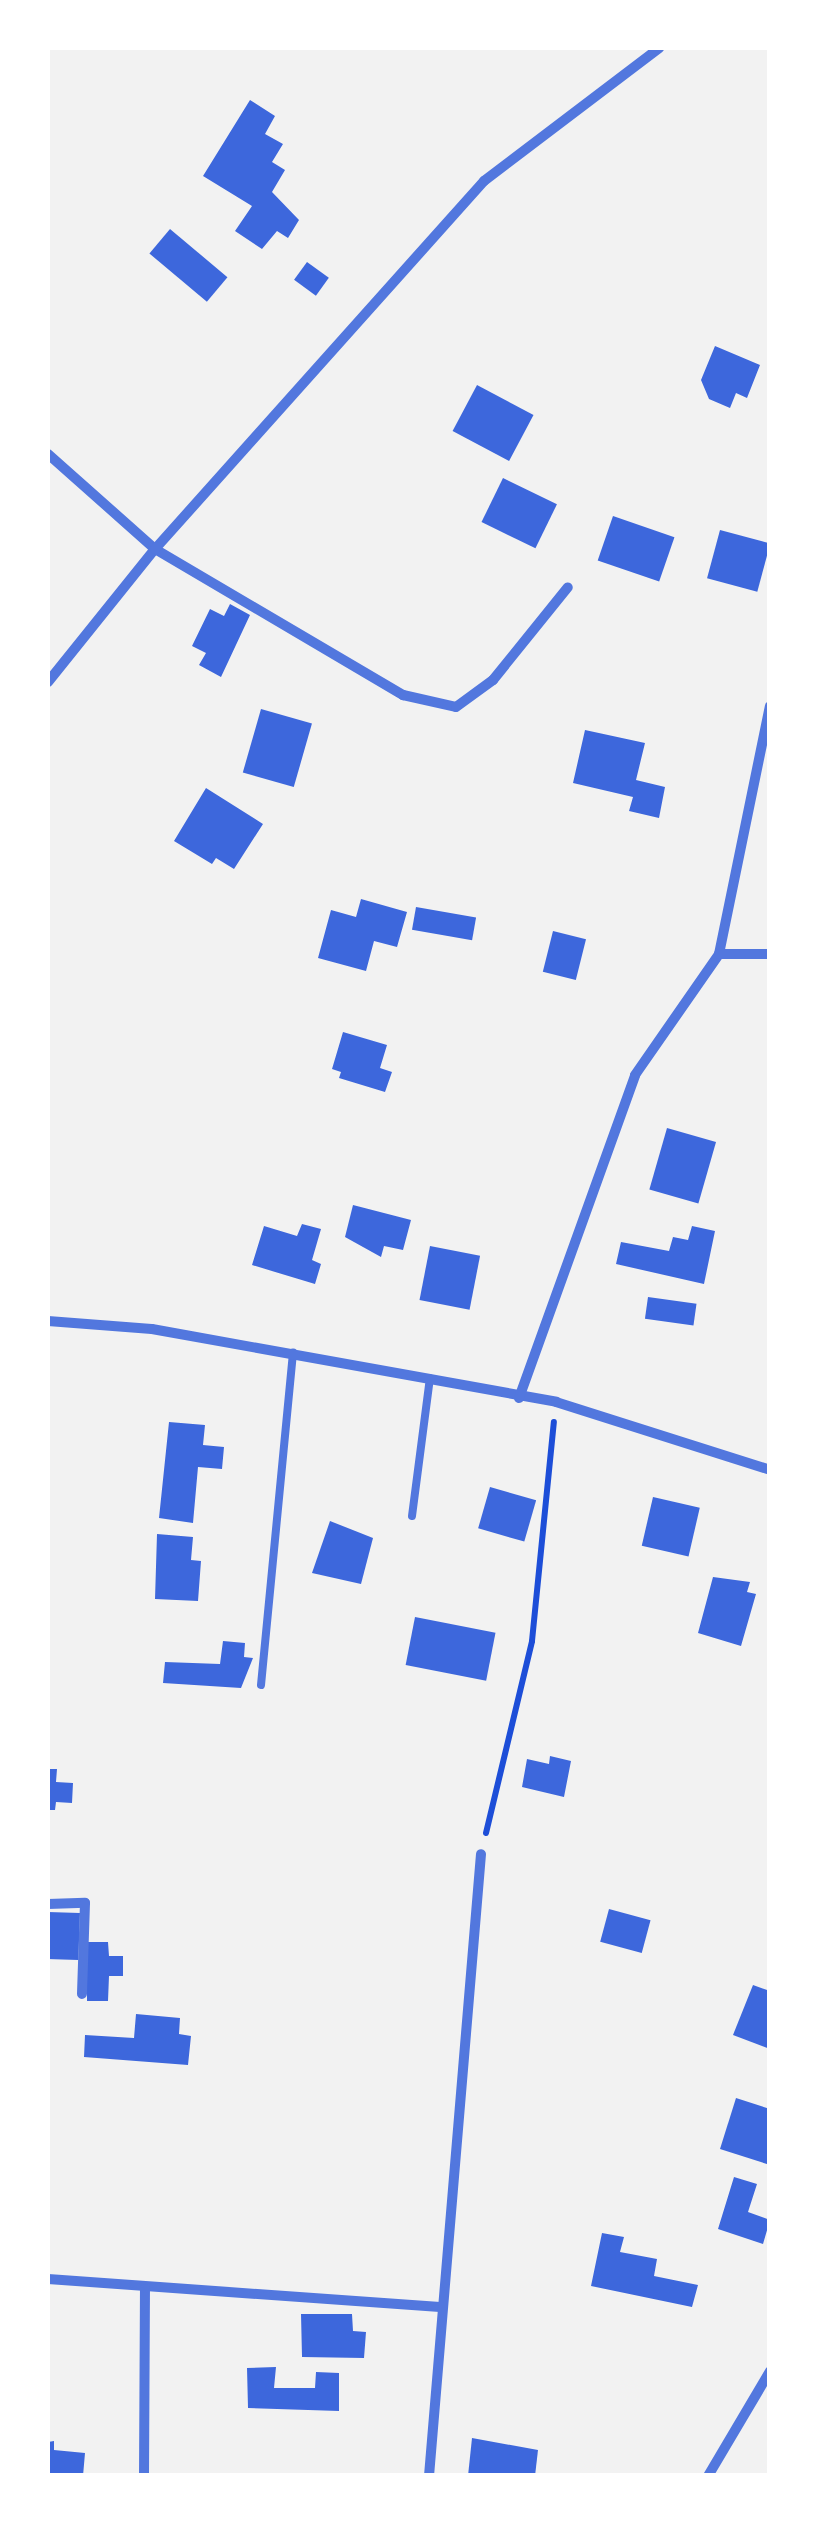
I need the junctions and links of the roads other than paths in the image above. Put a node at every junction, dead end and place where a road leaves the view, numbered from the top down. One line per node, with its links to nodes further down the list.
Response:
1 (659, 48): 3 (street)
2 (48, 454): 3 (street)
3 (155, 549): 4 (street); 5 (street)
4 (568, 587)
5 (48, 682)
6 (770, 706): 7 (street)
7 (718, 954): 8 (street); 12 (street)
8 (770, 954)
9 (48, 1321): 10 (street)
10 (294, 1354): 11 (street); 15 (lane)
11 (430, 1378): 12 (street); 14 (lane)
12 (519, 1398): 13 (street)
13 (770, 1470)
14 (412, 1516)
15 (261, 1685)
16 (481, 1854): 21 (street)
17 (48, 1904): 18 (street)
18 (82, 1994)
19 (48, 2279): 20 (street)
20 (145, 2289): 21 (street); 23 (street)
21 (440, 2307): 24 (street)
22 (770, 2371): 25 (street)
23 (144, 2476)
24 (429, 2476)
25 (708, 2476)

